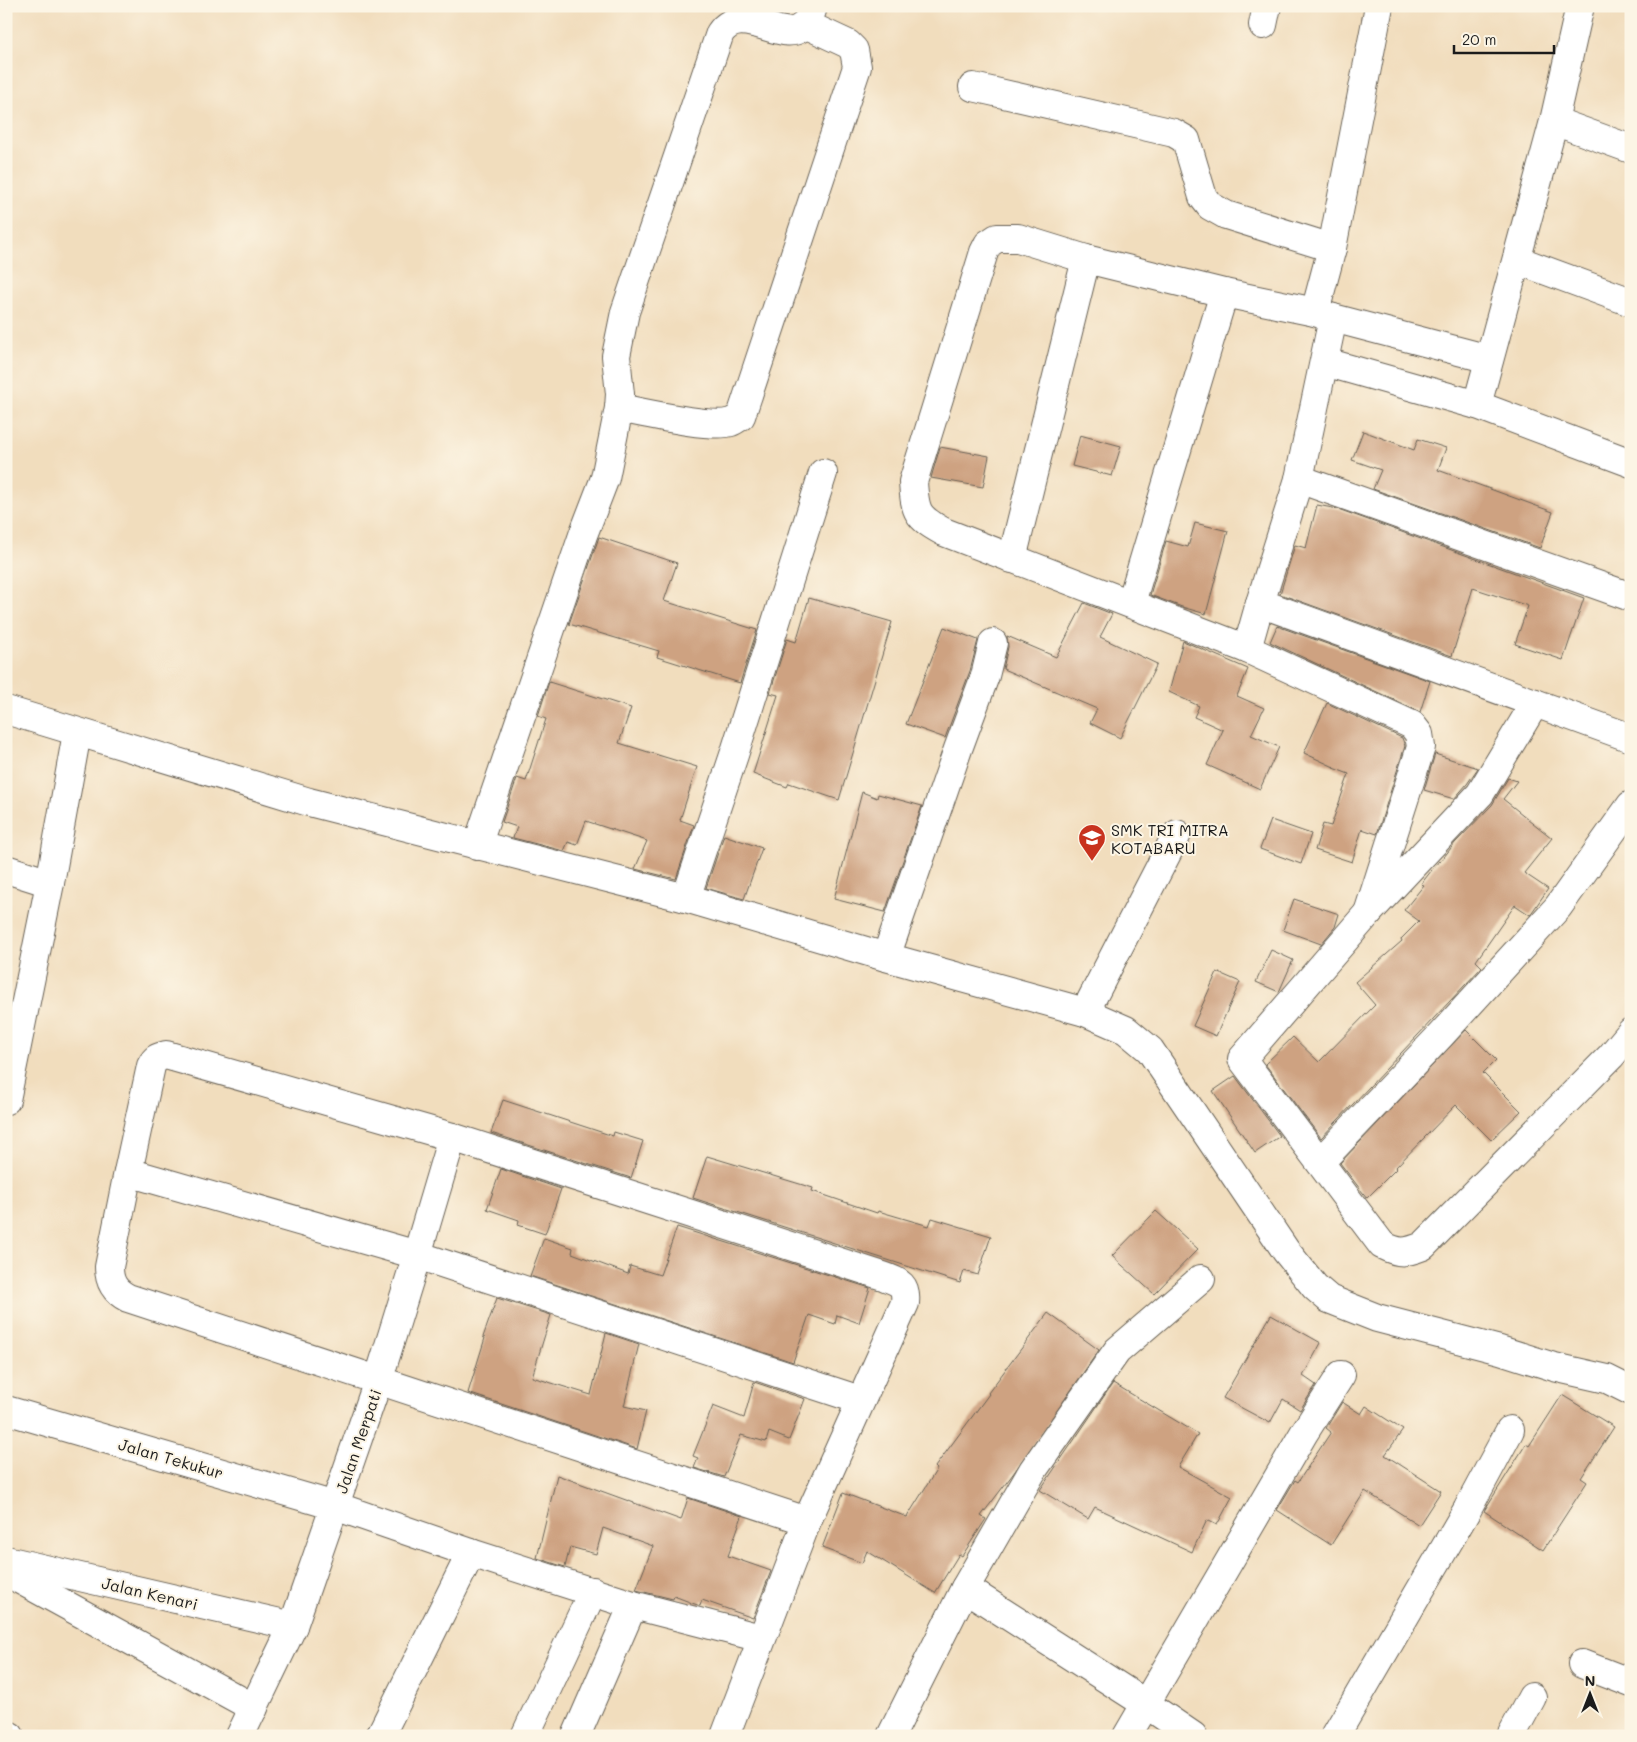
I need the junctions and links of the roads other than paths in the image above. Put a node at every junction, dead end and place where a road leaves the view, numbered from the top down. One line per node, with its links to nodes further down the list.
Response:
1 (1379, 6): 7 (street)
2 (1580, 6): 5 (street)
3 (809, 15): 16 (street); 16 (street)
4 (974, 87): 7 (street)
5 (1554, 121): 6 (street); 9 (street)
6 (1631, 149)
7 (1332, 248): 12 (street)
8 (1086, 259): 10 (street); 20 (street); 20 (street)
9 (1517, 260): 11 (street); 13 (street)
10 (1224, 293): 12 (street); 22 (street)
11 (1631, 302)
12 (1324, 315): 13 (street); 14 (street)
13 (1489, 359): 15 (street)
14 (1324, 362): 15 (street); 19 (street)
15 (1477, 405): 17 (street)
16 (619, 408): 32 (street)
17 (1631, 463)
18 (823, 473): 35 (street)
19 (1299, 479): 21 (street); 23 (street)
20 (1012, 558): 22 (street)
21 (1631, 597)
22 (1130, 603): 25 (street)
23 (1260, 603): 25 (street); 26 (street)
24 (993, 643): 37 (street)
25 (1247, 649): 36 (street)
26 (1535, 703): 29 (street); 36 (street)
27 (6, 710): 28 (street)
28 (78, 733): 32 (street); 34 (street)
29 (1631, 738)
30 (1631, 805): 43 (street)
31 (1177, 834): 39 (street)
32 (477, 846): 35 (street)
33 (6, 869): 34 (street)
34 (50, 883): 38 (street)
35 (686, 898): 37 (street)
36 (1368, 913): 43 (street)
37 (886, 957): 39 (street)
38 (15, 1004): 41 (street)
39 (1085, 1012): 49 (street)
40 (1631, 1032): 43 (street)
41 (6, 1100)
42 (452, 1137): 44 (street); 45 (street, Jalan Merpati); 50 (street)
43 (1320, 1162)
44 (128, 1172): 45 (street); 48 (street)
45 (418, 1255): 48 (street, Jalan Merpati); 50 (street)
46 (1201, 1279): 58 (street)
47 (1340, 1375): 66 (street)
48 (378, 1382): 53 (street, Jalan Merpati); 54 (street)
49 (1631, 1391)
50 (860, 1400): 54 (street)
51 (6, 1410): 53 (street, Jalan Tekukur)
52 (1510, 1430): 76 (street)
53 (335, 1506): 55 (street, Jalan Tekukur); 61 (street, Jalan Merpati)
54 (806, 1521): 62 (street)
55 (472, 1553): 59 (street, Jalan Tekukur); 69 (street)
56 (6, 1560): 61 (street, Jalan Kenari)
57 (6, 1572): 67 (street)
58 (965, 1588): 66 (street); 73 (street)
59 (593, 1591): 60 (street, Jalan Tekukur); 70 (street)
60 (633, 1605): 62 (street, Jalan Tekukur); 71 (street)
61 (294, 1626): 67 (street, Jalan Merpati)
62 (761, 1638): 72 (street)
63 (1582, 1664): 64 (street)
64 (1631, 1683)
65 (1532, 1697): 77 (street)
66 (1146, 1704): 74 (street); 75 (street)
67 (254, 1708): 68 (street, Jalan Merpati)
68 (240, 1736)
69 (380, 1736)
70 (525, 1736)
71 (576, 1736)
72 (725, 1736)
73 (891, 1736)
74 (1127, 1736)
75 (1193, 1736)
76 (1335, 1736)
77 (1511, 1736)

